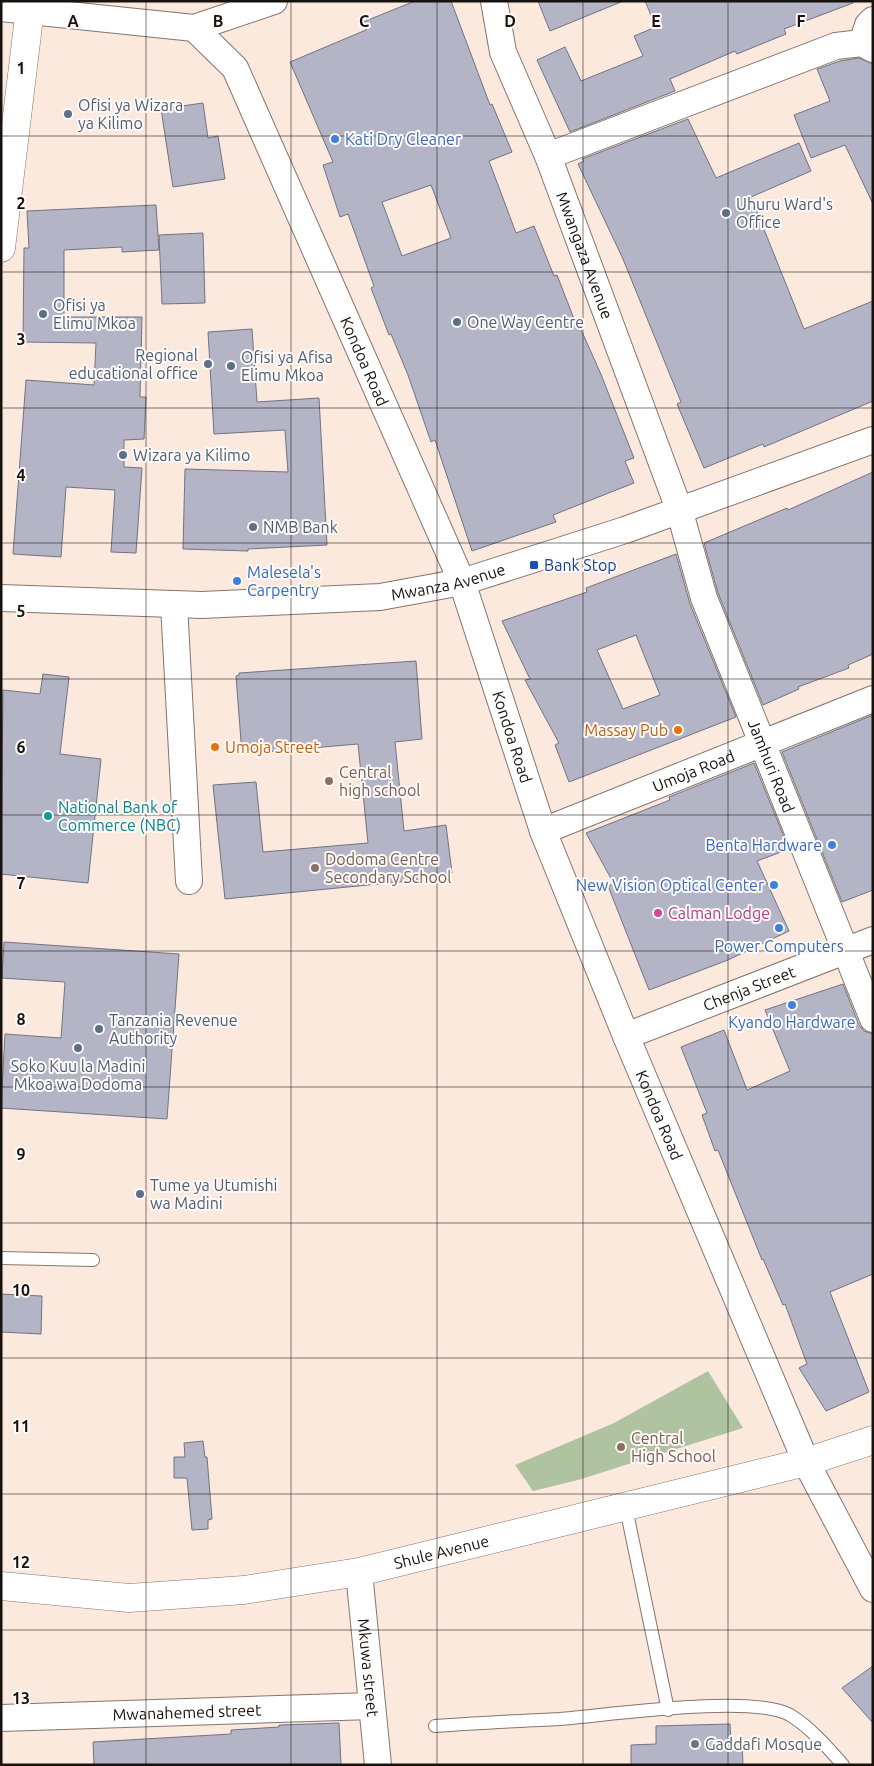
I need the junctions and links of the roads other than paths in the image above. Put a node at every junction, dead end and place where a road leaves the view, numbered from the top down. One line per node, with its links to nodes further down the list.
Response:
1 (274, 1): 5 (street)
2 (494, 1): 7 (street, Mwangaza Avenue)
3 (31, 6): 4 (street); 5 (street); 8 (main road)
4 (1, 8)
5 (194, 28): 11 (street, Kondoa Road)
6 (869, 37): 7 (street)
7 (548, 156): 10 (street, Mwangaza Avenue)
8 (1, 248)
9 (873, 440): 10 (street, Mwanza Avenue)
10 (679, 509): 11 (street, Mwanza Avenue); 15 (street, Jamhuri Road)
11 (462, 582): 13 (street, Mwanza Avenue); 16 (street, Kondoa Road)
12 (1, 598): 13 (street, Mwanza Avenue)
13 (174, 604): 17 (street)
14 (873, 699): 15 (street, Umoja Road)
15 (762, 744): 16 (street, Umoja Road); 19 (street, Jamhuri Road)
16 (544, 831): 21 (street, Kondoa Road)
17 (189, 881)
18 (873, 940): 19 (street, Chenja Street)
19 (846, 950): 20 (street, Jamhuri Road); 21 (street, Chenja Street)
20 (873, 1019)
21 (626, 1036): 25 (street, Kondoa Road)
22 (1, 1258): 23 (lane)
23 (93, 1260)
24 (873, 1440): 25 (main road, Shule Avenue)
25 (806, 1462): 26 (main road, Shule Avenue); 29 (street)
26 (626, 1508): 27 (main road, Shule Avenue); 31 (lane)
27 (359, 1572): 28 (main road, Shule Avenue); 30 (street, Mkuwa street)
28 (1, 1586)
29 (873, 1589)
30 (372, 1706): 32 (street, Mwanahemed street); 34 (street, Mkuwa street)
31 (668, 1710): 33 (lane); 35 (lane)
32 (1, 1718)
33 (435, 1726)
34 (378, 1765)
35 (843, 1765)

